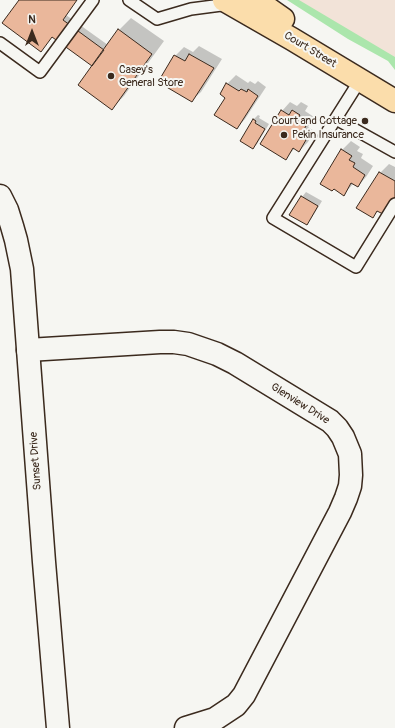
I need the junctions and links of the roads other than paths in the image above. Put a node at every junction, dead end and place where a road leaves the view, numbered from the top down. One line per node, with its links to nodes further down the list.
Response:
1 (93, 0): 5 (lane)
2 (129, 0): 4 (lane)
3 (256, 0): 6 (main road, Court Street)
4 (227, 2): 6 (main road, Court Street)
5 (0, 43)
6 (362, 78): 7 (main road, Court Street); 8 (lane)
7 (395, 100)
8 (336, 119): 9 (lane); 11 (lane)
9 (395, 152)
10 (0, 196): 12 (street, Sunset Drive)
11 (395, 204)
12 (28, 350): 13 (street, Sunset Drive); 14 (street, Glenview Drive)
13 (58, 728)
14 (186, 728)

